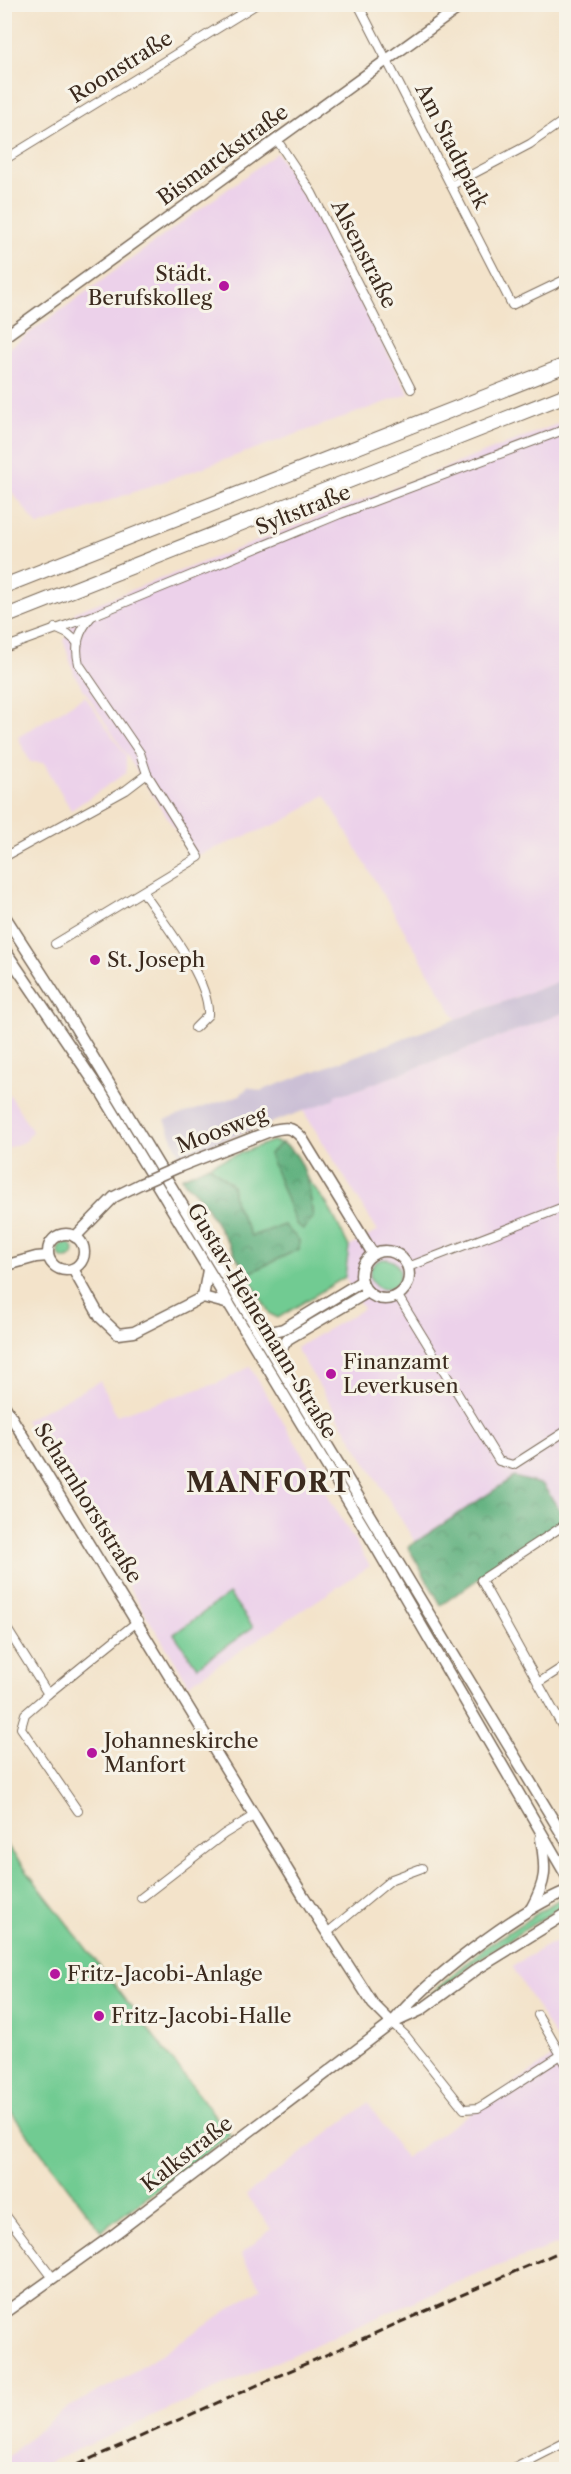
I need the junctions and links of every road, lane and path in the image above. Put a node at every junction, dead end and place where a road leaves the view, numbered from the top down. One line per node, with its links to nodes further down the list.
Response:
1 (257, 4): 7 (street, Roonstraße)
2 (358, 4): 4 (street, Am Stadtpark)
3 (464, 4): 4 (street, Bismarckstraße)
4 (386, 59): 6 (street, Bismarckstraße); 8 (street, Am Stadtpark)
5 (567, 119): 8 (street)
6 (277, 140): 10 (street, Bismarckstraße); 12 (street, Alsenstraße)
7 (4, 160)
8 (452, 185): 9 (street, Am Stadtpark)
9 (567, 279)
10 (4, 337)
11 (567, 364): 15 (highway)
12 (411, 389)
13 (567, 395): 17 (highway)
14 (567, 429): 16 (street, Syltstraße)
15 (4, 586)
16 (92, 616): 18 (street, Syltstraße); 19 (street)
17 (4, 617)
18 (55, 628): 19 (street); 20 (street, Syltstraße)
19 (78, 643): 21 (street)
20 (4, 648)
21 (147, 774): 22 (street); 23 (street)
22 (4, 857)
23 (143, 892): 25 (street); 27 (street)
24 (4, 915): 41 (street, Gustav-Heinemann-Straße)
25 (55, 944)
26 (4, 949): 35 (street, Gustav-Heinemann-Straße)
27 (195, 1028)
28 (567, 1206): 33 (street)
29 (75, 1237): 30 (street, Moosweg, bridge); 31 (street); 34 (street)
30 (373, 1254): 33 (street); 36 (street)
31 (48, 1256): 32 (street); 34 (street)
32 (4, 1266)
33 (408, 1267): 38 (street)
34 (73, 1269): 39 (street)
35 (208, 1270): 39 (street); 40 (street, Gustav-Heinemann-Straße)
36 (362, 1281): 37 (street); 41 (street)
37 (368, 1292): 38 (street); 42 (street)
38 (398, 1296): 44 (street)
39 (203, 1297): 40 (street)
40 (229, 1304): 54 (street, Gustav-Heinemann-Straße)
41 (256, 1327): 42 (street, Gustav-Heinemann-Straße)
42 (279, 1364): 55 (street, Gustav-Heinemann-Straße)
43 (4, 1405): 46 (street, Scharnhorststraße)
44 (567, 1431)
45 (567, 1524): 49 (street)
46 (138, 1622): 50 (street); 53 (street, Scharnhorststraße)
47 (4, 1624): 50 (street)
48 (567, 1665): 49 (street)
49 (538, 1683): 51 (street)
50 (48, 1694): 52 (street)
51 (567, 1733)
52 (78, 1811)
53 (255, 1815): 59 (street); 64 (street, Scharnhorststraße)
54 (540, 1833): 57 (street, Gustav-Heinemann-Straße); 60 (street)
55 (567, 1841)
56 (422, 1868): 64 (street)
57 (567, 1875)
58 (567, 1892): 60 (street, Kalkstraße)
59 (141, 1898)
60 (531, 1909): 66 (street, Kalkstraße)
61 (567, 1914): 63 (street, Kalkstraße)
62 (567, 1923): 63 (street)
63 (548, 1926): 66 (street, Kalkstraße)
64 (327, 1933): 66 (street, Scharnhorststraße)
65 (538, 2015): 67 (street)
66 (392, 2023): 67 (street); 71 (street, Kalkstraße)
67 (561, 2055): 68 (street)
68 (567, 2064)
69 (4, 2213): 70 (street)
70 (8, 2223): 71 (street)
71 (53, 2278): 72 (street, Kalkstraße)
72 (4, 2313)
73 (567, 2442): 74 (street)
74 (511, 2469)

